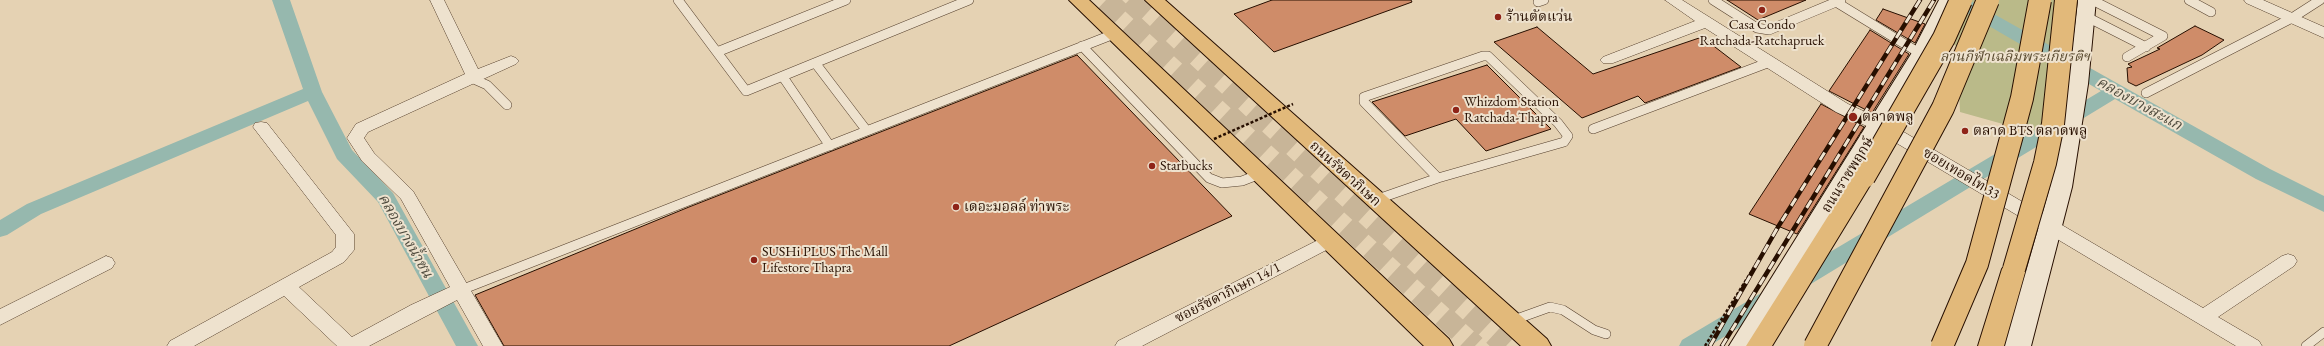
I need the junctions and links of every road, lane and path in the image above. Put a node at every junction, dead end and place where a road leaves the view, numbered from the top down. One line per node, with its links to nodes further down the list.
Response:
1 (437, 0): 32 (street)
2 (678, 0): 25 (lane)
3 (846, 0): 25 (lane)
4 (969, 0): 31 (lane)
5 (1078, 0): 22 (main road)
6 (1154, 0): 45 (main road, ถนนรัชดาภิเษก)
7 (1672, 0): 20 (street, ซอยเทอดไท 33)
8 (1713, 0): 15 (lane)
9 (1988, 0): 68 (main road, bridge)
10 (2040, 0): 69 (main road, bridge)
11 (2066, 0): 70 (main road, bridge)
12 (2189, 0): 18 (lane)
13 (2251, 0): 19 (street)
14 (2320, 0): 19 (lane)
15 (1839, 1): 26 (lane)
16 (1951, 2): 26 (main road, ถนนราชพฤกษ์); 67 (main road, bridge)
17 (2088, 6): 24 (lane); 24 (lane); 47 (main road)
18 (2211, 12)
19 (2292, 18): 21 (street); 34 (lane)
20 (1707, 22): 28 (street); 30 (street, ซอยเทอดไท 33)
21 (2324, 33)
22 (1114, 34): 23 (lane); 43 (main road)
23 (1082, 46): 40 (lane); 43 (lane)
24 (2146, 47): 27 (lane)
25 (717, 52): 33 (lane)
26 (1921, 54): 37 (main road, ถนนราชพฤกษ์)
27 (2127, 57)
28 (1608, 60)
29 (512, 61): 32 (street)
30 (1770, 62): 37 (street, ซอยเทอดไท 33); 39 (lane)
31 (816, 64): 33 (lane); 40 (lane)
32 (471, 76): 36 (lane); 52 (street)
33 (783, 77): 42 (lane)
34 (2146, 93)
35 (1293, 104): 41 (path, bridge)
36 (507, 105)
37 (1879, 125): 47 (street, ซอยเทอดไท 33); 66 (main road, ถนนราชพฤกษ์)
38 (261, 127): 51 (street)
39 (1593, 129)
40 (867, 131): 42 (lane)
41 (1214, 139)
42 (830, 146): 52 (lane)
43 (1260, 174): 48 (main road)
44 (1438, 178): 44 (lane); 45 (lane)
45 (1374, 200): 55 (main road, ถนนรัชดาภิเษก)
46 (1779, 226): 65 (path)
47 (2051, 227): 53 (street, ซอยเทอดไท 33); 71 (main road)
48 (1330, 240): 62 (street, ซอยรัชดาภิเษก 14/1); 63 (main road)
49 (2288, 261): 53 (street)
50 (106, 263): 54 (street)
51 (286, 286): 59 (street); 60 (street)
52 (456, 292): 60 (street); 61 (street)
53 (2203, 317): 58 (street, ซอยเทอดไท 33)
54 (0, 318)
55 (1510, 322): 57 (lane); 64 (main road, ถนนรัชดาภิเษก)
56 (2324, 332): 72 (lane)
57 (1606, 334)
58 (2240, 343)
59 (177, 346)
60 (350, 346)
61 (493, 346)
62 (1125, 346)
63 (1440, 346)
64 (1538, 346)
65 (1705, 346)
66 (1742, 346)
67 (1759, 346)
68 (1815, 346)
69 (1942, 346)
70 (1991, 346)
71 (2018, 346)
72 (2306, 346)

